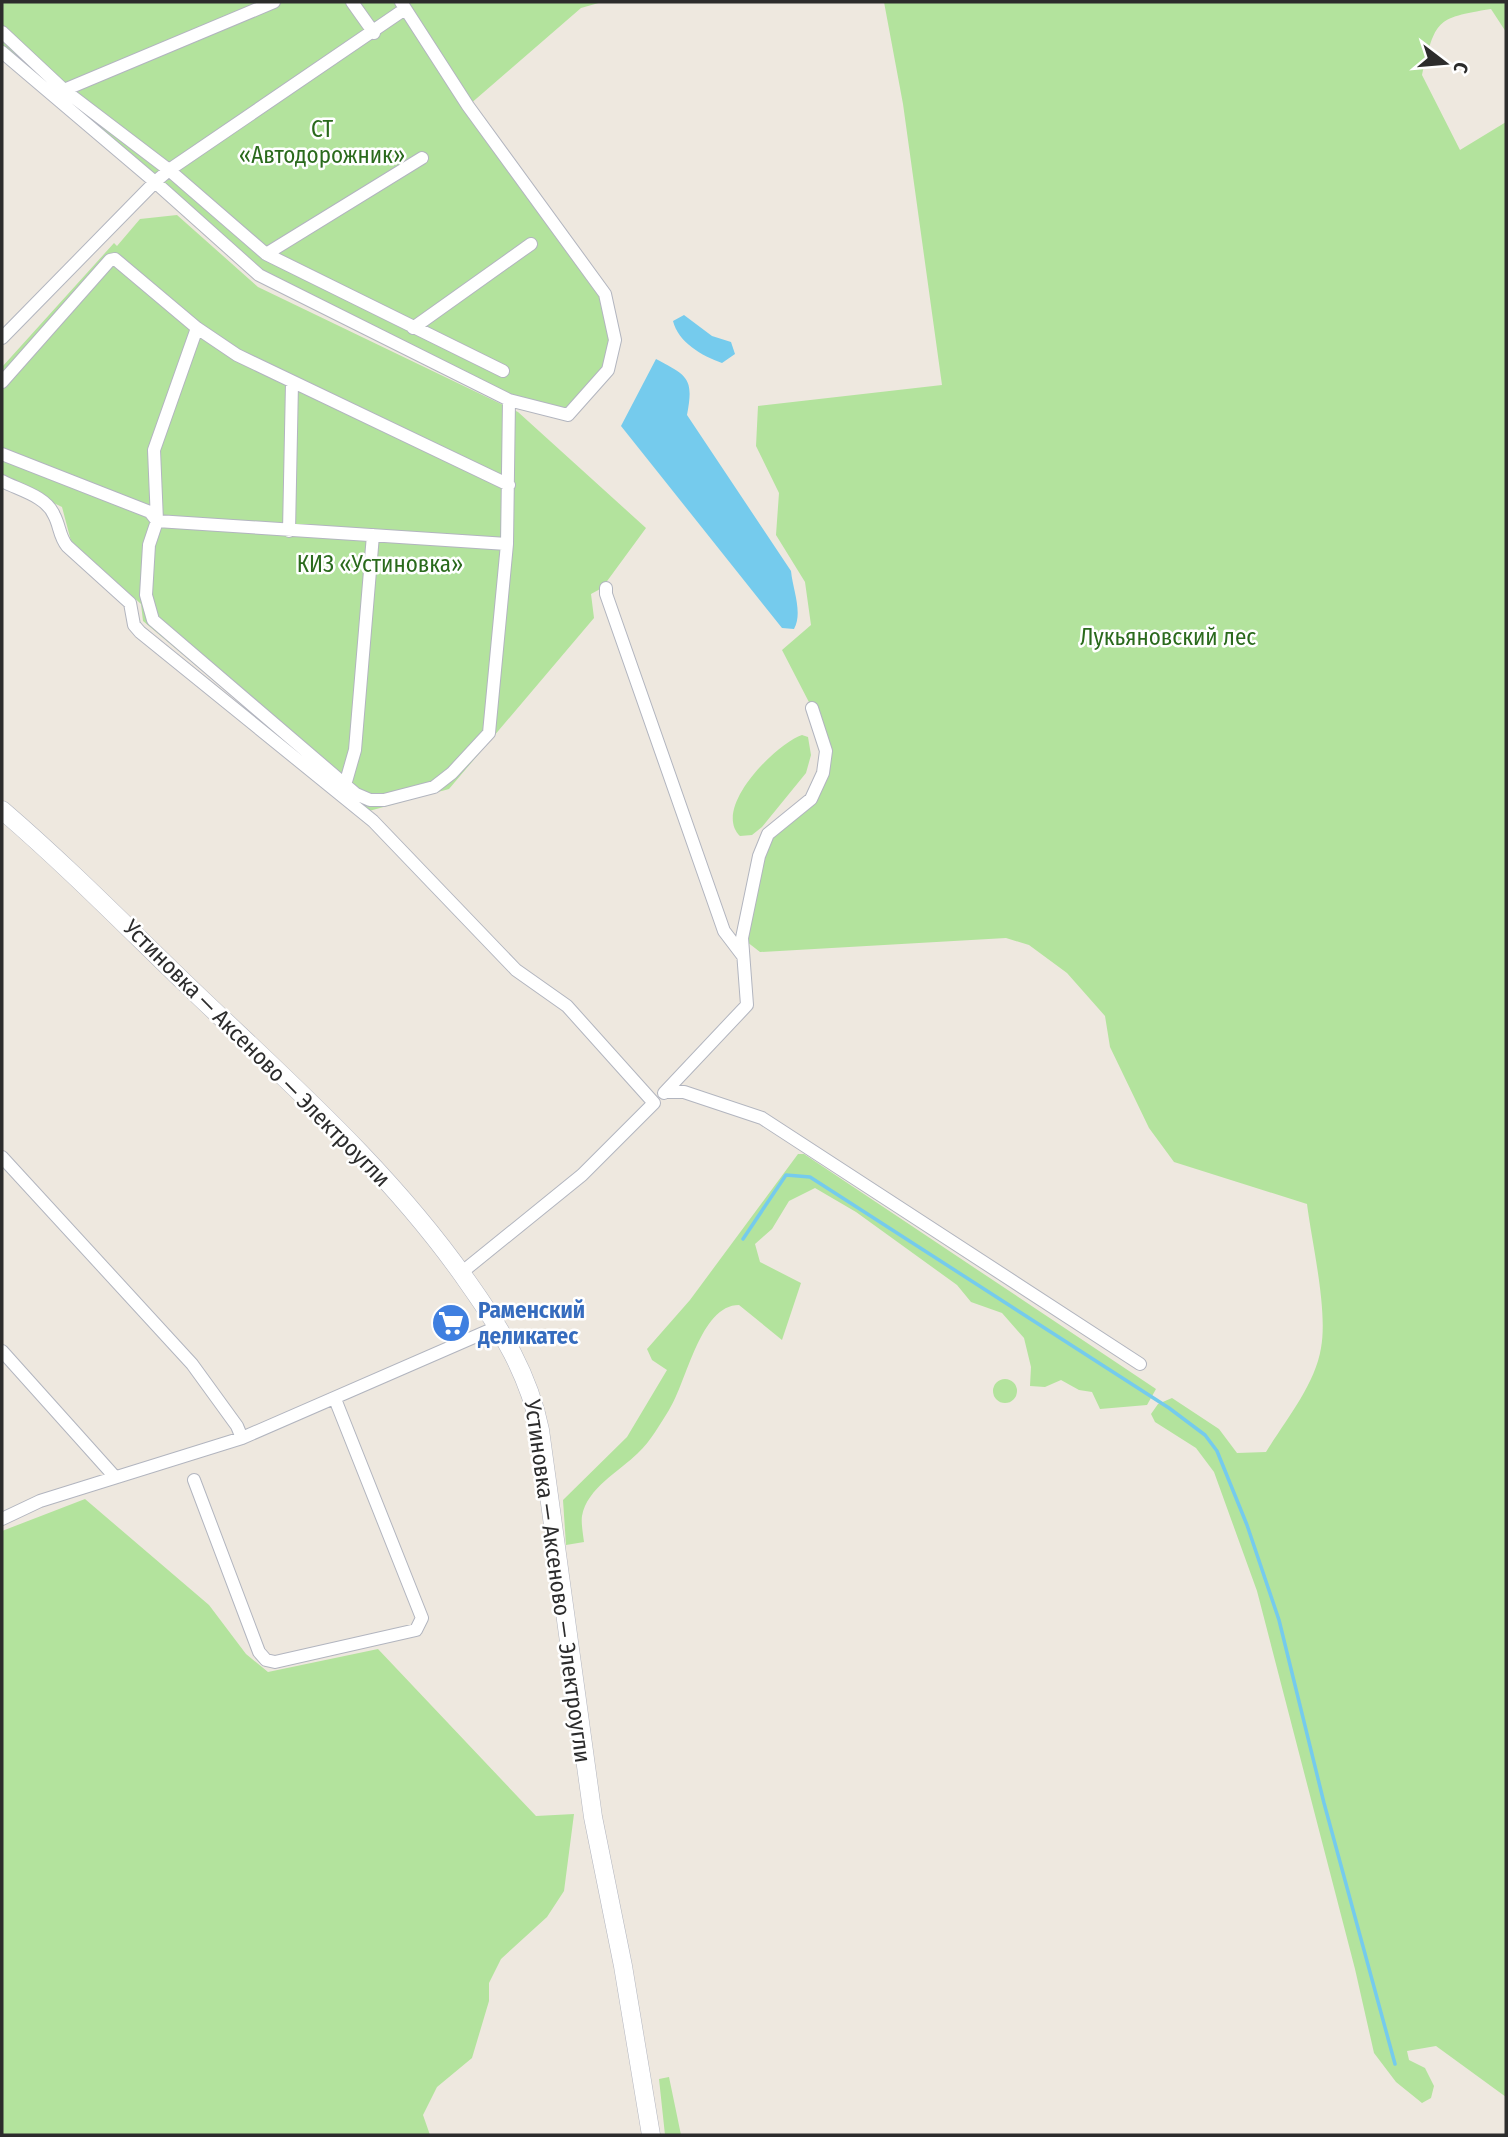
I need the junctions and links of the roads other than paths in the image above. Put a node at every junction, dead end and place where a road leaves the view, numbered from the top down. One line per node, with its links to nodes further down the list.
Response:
1 (274, 2): 7 (street)
2 (352, 2): 5 (street)
3 (403, 5): 5 (street); 19 (street)
4 (2, 32): 7 (street)
5 (374, 33): 9 (street)
6 (2, 52): 10 (street)
7 (64, 90): 9 (street)
8 (422, 158): 12 (street)
9 (169, 170): 10 (street); 12 (street)
10 (155, 183): 15 (street); 19 (street)
11 (531, 244): 14 (street)
12 (266, 254): 14 (street)
13 (197, 328): 17 (street); 18 (street); 23 (street)
14 (413, 328): 16 (street)
15 (2, 338)
16 (503, 371)
17 (2, 382)
18 (292, 383): 22 (street); 24 (street)
19 (509, 400): 22 (street)
20 (2, 454): 23 (street)
21 (2, 481): 33 (street)
22 (509, 485): 26 (street)
23 (157, 522): 24 (street); 29 (street)
24 (289, 531): 25 (street)
25 (373, 536): 26 (street); 29 (street)
26 (507, 544): 29 (street)
27 (606, 588): 31 (street)
28 (812, 708): 31 (street)
29 (345, 785)
30 (2, 810): 35 (main road, Устиновка — Аксеново — Электроугли)
31 (743, 957): 32 (street)
32 (665, 1093): 33 (street); 38 (street)
33 (654, 1103): 35 (street)
34 (2, 1157): 40 (street)
35 (461, 1273): 36 (main road, Устиновка — Аксеново — Электроугли)
36 (497, 1327): 39 (street); 44 (main road, Устиновка — Аксеново — Электроугли)
37 (2, 1351): 41 (street)
38 (1140, 1364)
39 (335, 1399): 40 (street); 42 (street)
40 (242, 1438): 41 (street)
41 (115, 1478): 43 (street)
42 (194, 1480)
43 (2, 1520)
44 (651, 2135)

